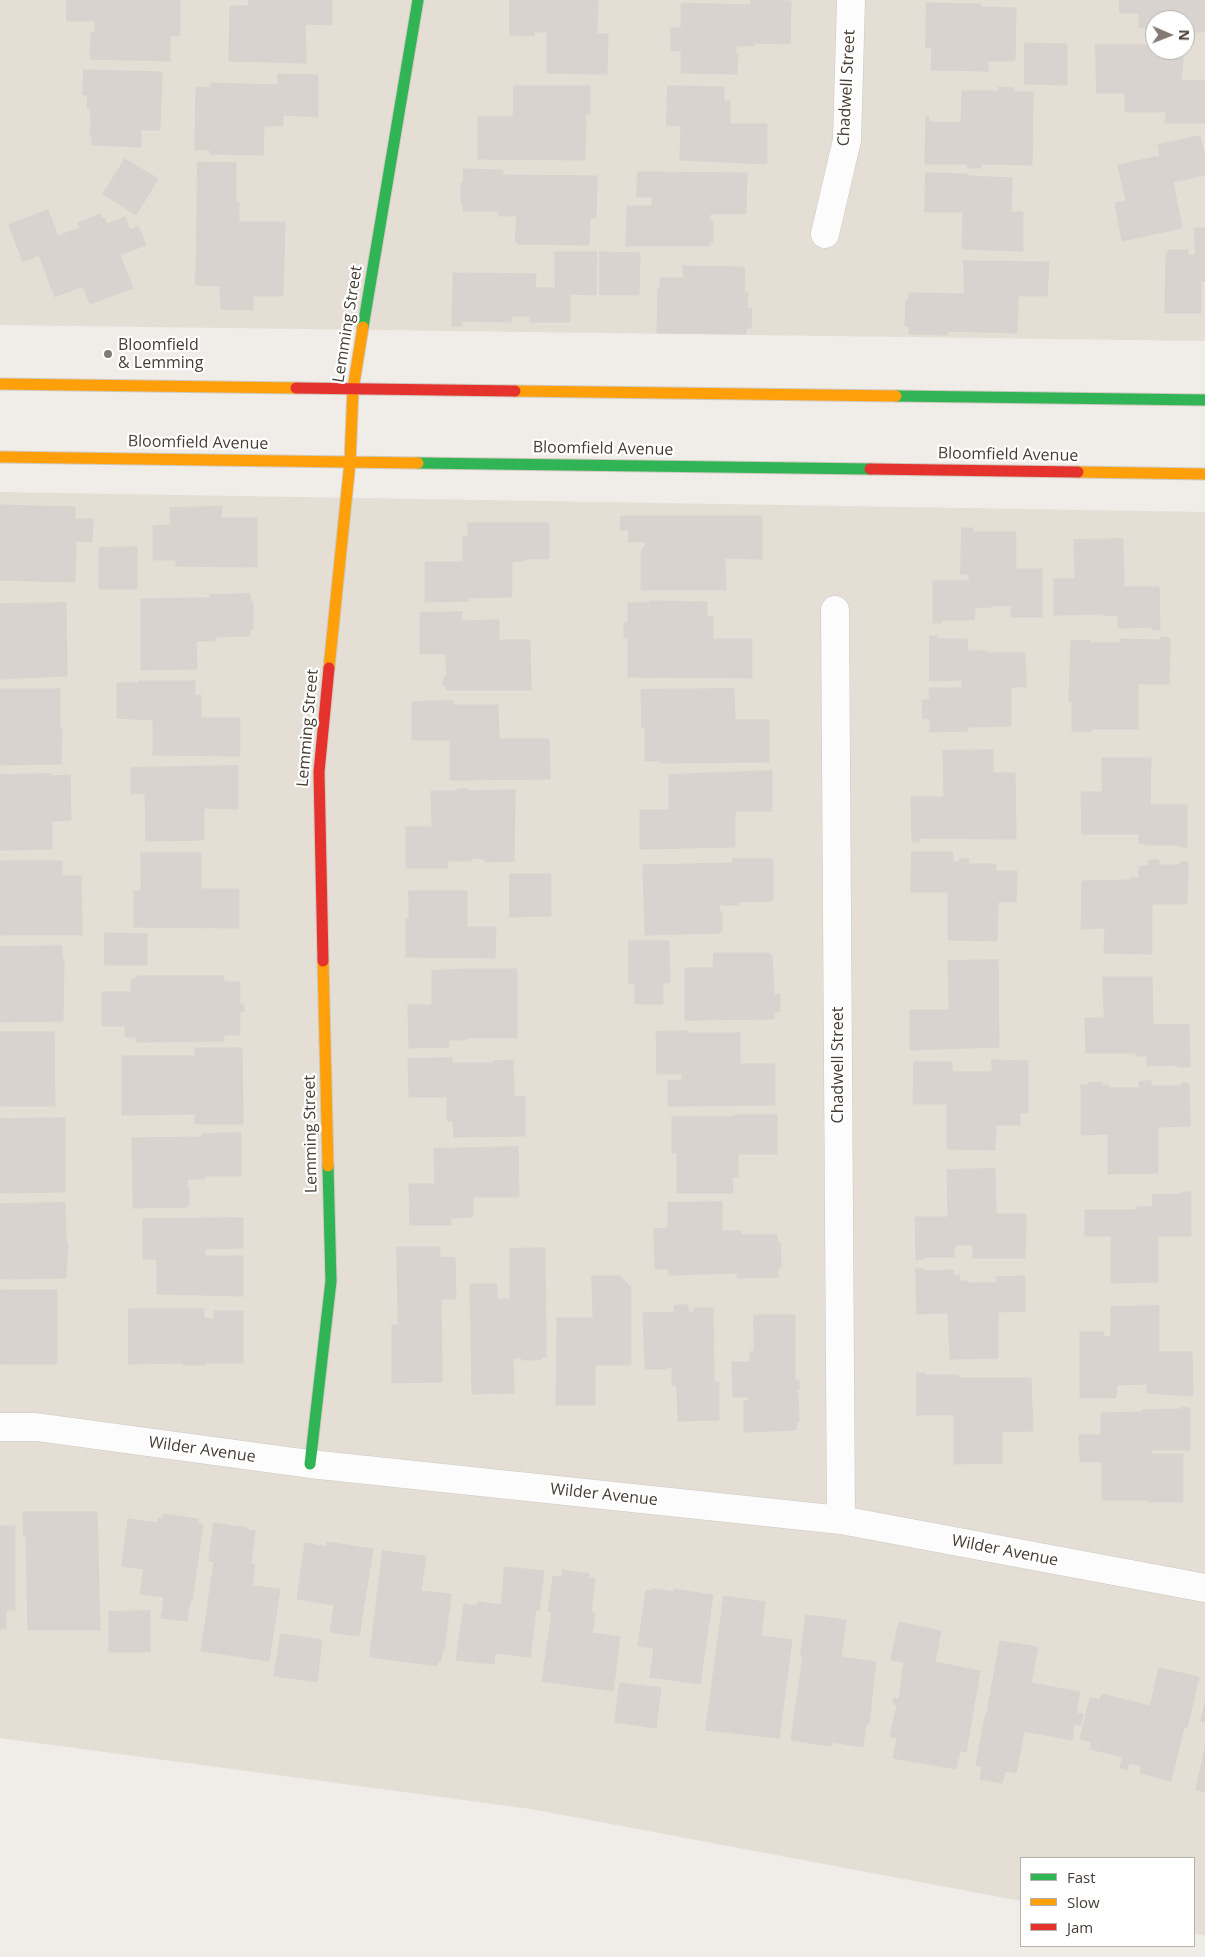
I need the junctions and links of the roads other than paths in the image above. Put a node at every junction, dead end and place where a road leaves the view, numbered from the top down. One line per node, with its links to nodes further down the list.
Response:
1 (418, 0): 5 (street, Lemming Street)
2 (851, 0): 3 (street, Chadwell Street)
3 (825, 234)
4 (0, 384): 5 (street)
5 (353, 389): 6 (street); 8 (street, Lemming Street)
6 (1205, 400)
7 (0, 457): 8 (street, Bloomfield Avenue)
8 (350, 462): 9 (street, Bloomfield Avenue); 12 (street, Lemming Street)
9 (1205, 474)
10 (835, 610): 13 (street, Chadwell Street)
11 (0, 1427): 12 (street, Wilder Avenue)
12 (310, 1464): 13 (street, Wilder Avenue)
13 (841, 1520): 14 (street, Wilder Avenue)
14 (1205, 1588)

